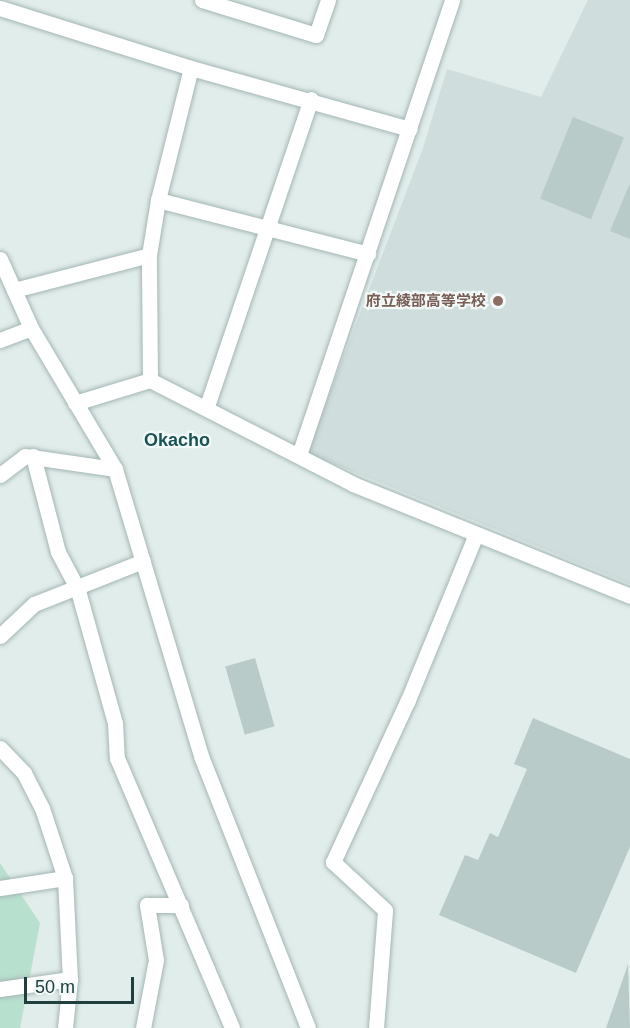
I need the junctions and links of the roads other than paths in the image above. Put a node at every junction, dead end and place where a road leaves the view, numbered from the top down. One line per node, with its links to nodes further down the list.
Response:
1 (202, 0): 2 (street)
2 (328, 0)
3 (452, 0): 7 (street)
4 (0, 8): 5 (street)
5 (191, 68): 6 (street); 8 (street)
6 (311, 99): 7 (street); 9 (street)
7 (410, 129): 10 (street)
8 (158, 200): 9 (street); 11 (street)
9 (268, 231): 10 (street); 18 (street)
10 (368, 254): 19 (street)
11 (148, 255): 13 (street); 16 (street)
12 (0, 259): 13 (street)
13 (14, 290): 14 (street)
14 (31, 328): 15 (street); 17 (street)
15 (0, 340)
16 (150, 380): 17 (street); 18 (street)
17 (75, 404): 21 (street)
18 (207, 406): 19 (street)
19 (299, 455): 23 (street)
20 (33, 456): 21 (street); 22 (street); 25 (street)
21 (115, 469): 24 (street)
22 (0, 475)
23 (476, 534): 26 (street); 38 (street)
24 (143, 561): 25 (street); 37 (street)
25 (77, 587): 27 (street); 31 (street)
26 (630, 596)
27 (0, 636)
28 (0, 747): 29 (street)
29 (65, 878): 30 (street); 32 (street)
30 (0, 888)
31 (181, 905): 35 (street); 36 (street)
32 (70, 979): 33 (street); 34 (street)
33 (0, 989)
34 (66, 1028)
35 (143, 1028)
36 (232, 1028)
37 (308, 1028)
38 (376, 1028)

